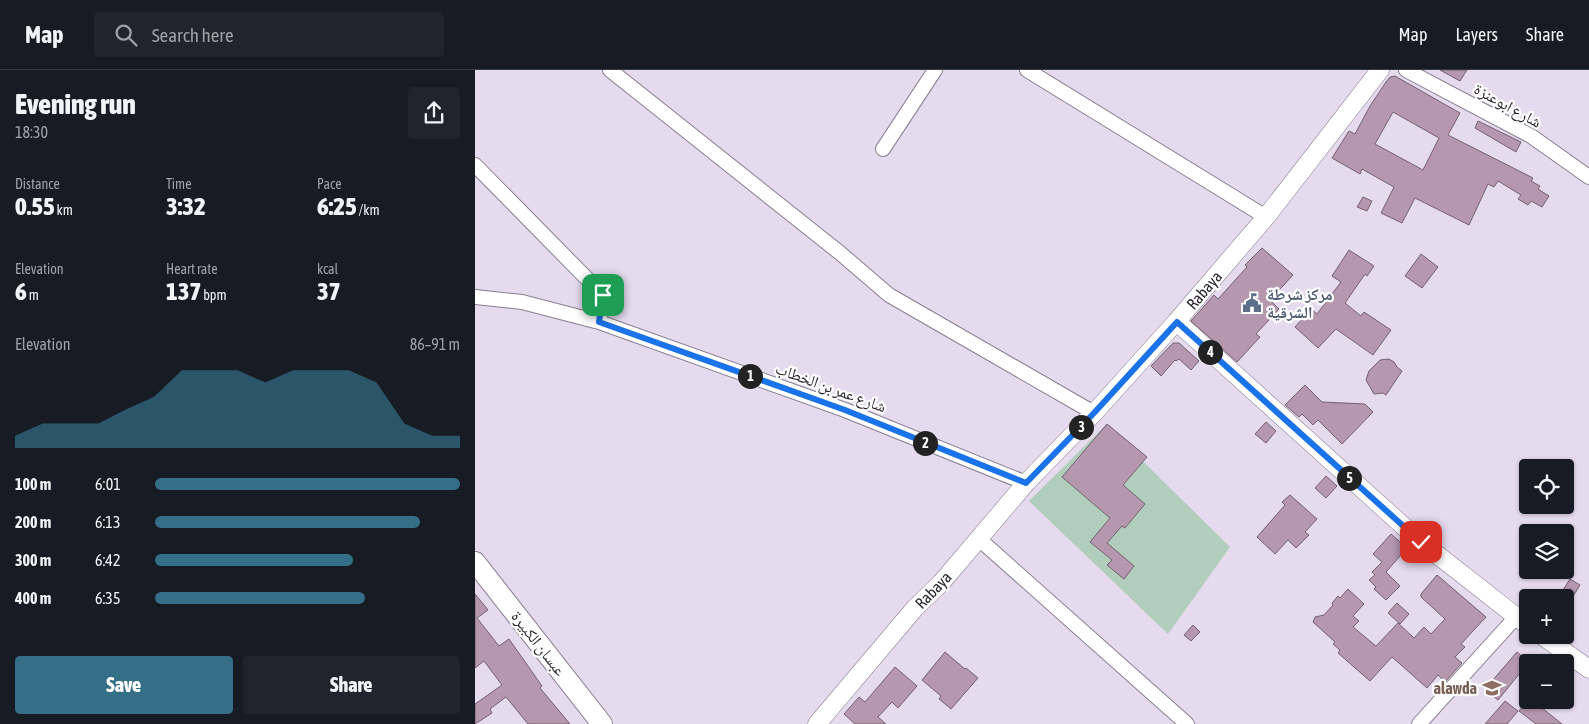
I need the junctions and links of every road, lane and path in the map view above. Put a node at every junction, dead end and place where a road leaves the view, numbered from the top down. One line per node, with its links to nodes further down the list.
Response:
1 (610, 70): 13 (street)
2 (935, 70): 6 (street)
3 (1027, 70): 9 (street)
4 (1380, 70): 9 (street, Rabaya)
5 (1406, 70): 8 (street, شارع ابوعنزة)
6 (883, 149)
7 (475, 165): 11 (street)
8 (1589, 177)
9 (1266, 217): 12 (street, Rabaya)
10 (475, 297): 11 (street, شارع عمر بن الخطاب)
11 (599, 322): 14 (street, شارع عمر بن الخطاب)
12 (1177, 322): 13 (street, Rabaya); 17 (street)
13 (1094, 413): 14 (street, Rabaya)
14 (1026, 483): 15 (street, Rabaya)
15 (979, 539): 22 (street, Rabaya); 23 (street)
16 (475, 562): 21 (main road, عبسان الكبيرة)
17 (1519, 619)
18 (1519, 624): 24 (street)
19 (1554, 644): 20 (street)
20 (1589, 669)
21 (602, 724)
22 (817, 724)
23 (1187, 724)
24 (1419, 724)

